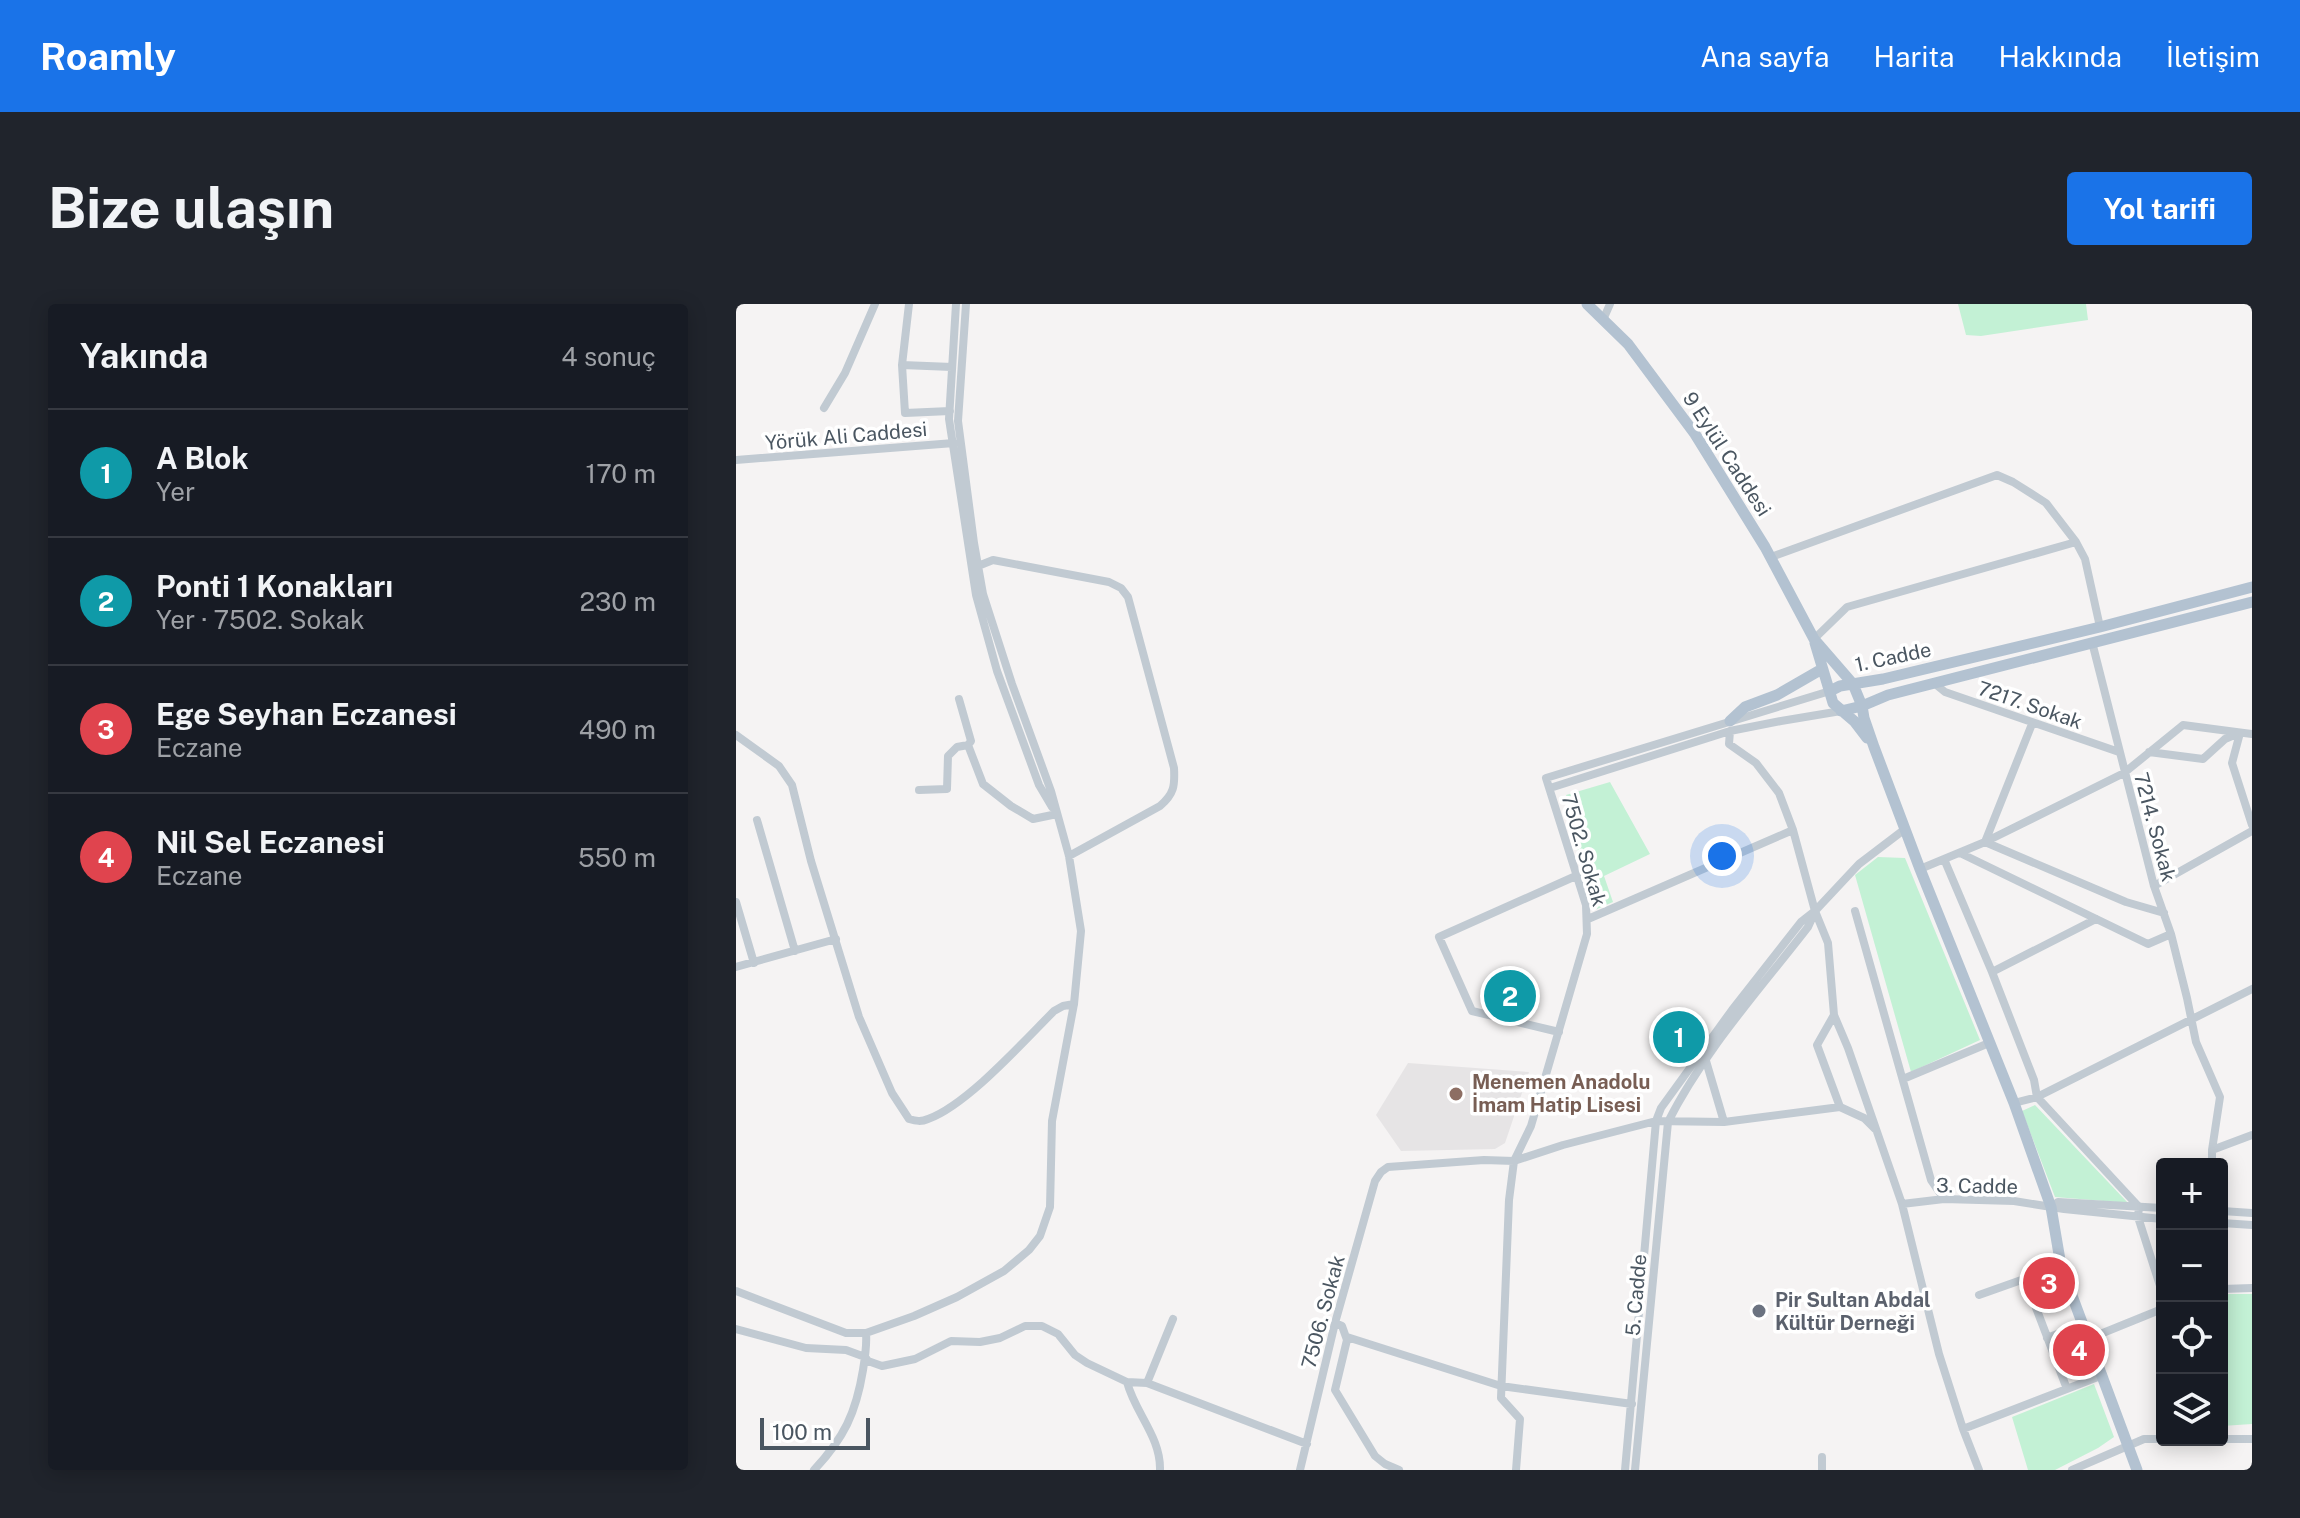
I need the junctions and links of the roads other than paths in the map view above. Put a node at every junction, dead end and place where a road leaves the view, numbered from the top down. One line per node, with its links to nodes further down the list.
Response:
1 (875, 304): 10 (street)
2 (909, 304): 8 (street)
3 (956, 304): 9 (street)
4 (966, 304): 12 (street)
5 (1587, 304): 7 (main road, 9 Eylül Caddesi)
6 (1610, 304): 7 (street)
7 (1603, 320): 15 (main road, 9 Eylül Caddesi)
8 (902, 365): 9 (street); 11 (street)
9 (952, 367): 11 (street)
10 (824, 408)
11 (950, 411): 12 (street)
12 (956, 443): 13 (street, Yörük Ali Caddesi); 16 (street); 42 (street)
13 (736, 460)
14 (2076, 542): 15 (street); 19 (street); 20 (street)
15 (1771, 557): 20 (main road, 9 Eylül Caddesi)
16 (978, 566): 42 (street); 49 (street)
17 (2252, 587): 19 (main road, 1. Cadde)
18 (2252, 602): 21 (main road, 1. Cadde)
19 (2100, 627): 24 (main road, 1. Cadde)
20 (1814, 639): 22 (main road, 9 Eylül Caddesi); 24 (main road, 9 Eylül Caddesi)
21 (2092, 642): 23 (main road, 1. Cadde); 36 (street, 7214. Sokak)
22 (1822, 669): 25 (main road, 9 Eylül Caddesi); 30 (main road)
23 (1934, 683): 27 (main road, 1. Cadde); 29 (street, 7217. Sokak)
24 (1853, 684): 25 (main road, 1. Cadde); 27 (main road, 9 Eylül Caddesi)
25 (1830, 691): 28 (main road, 9 Eylül Caddesi); 30 (street, 1. Cadde)
26 (959, 699): 34 (street)
27 (1862, 706): 28 (main road, 1. Cadde); 35 (main road, 9 Eylül Caddesi)
28 (1841, 711): 30 (street, 1. Cadde); 35 (main road, 9 Eylül Caddesi)
29 (2032, 724): 36 (street, 7217. Sokak); 47 (street)
30 (1730, 726): 39 (street, 1. Cadde); 40 (street, 1. Cadde); 46 (street)
31 (2240, 733): 32 (street); 37 (street); 37 (street); 44 (street)
32 (2252, 734)
33 (736, 735): 61 (street)
34 (968, 745): 41 (street); 42 (street)
35 (1874, 747): 45 (main road, 9 Eylül Caddesi)
36 (2119, 752): 38 (street, 7214. Sokak)
37 (2149, 752): 38 (street)
38 (2124, 773): 47 (street); 53 (street, 7214. Sokak)
39 (1546, 778): 40 (street, 7502. Sokak)
40 (1550, 788): 52 (street, 7502. Sokak)
41 (919, 790)
42 (1057, 814): 49 (street)
43 (757, 820): 62 (street)
44 (2252, 828): 53 (street)
45 (1905, 829): 51 (main road, 9 Eylül Caddesi); 55 (street)
46 (1793, 830): 55 (street); 58 (street)
47 (1985, 842): 48 (street); 57 (street)
48 (1960, 853): 50 (street); 59 (street)
49 (1069, 856): 67 (street)
50 (1944, 859): 51 (street); 65 (street)
51 (1920, 869): 71 (main road, 9 Eylül Caddesi)
52 (1578, 875): 58 (street, 7502. Sokak); 70 (street)
53 (2154, 886): 57 (street, 7214. Sokak)
54 (736, 902): 63 (street)
55 (1815, 911): 68 (street); 72 (street); 77 (street)
56 (1855, 911): 73 (street)
57 (2164, 913): 60 (street, 7214. Sokak)
58 (1588, 919): 70 (street, 7502. Sokak)
59 (2096, 919): 60 (street); 65 (street)
60 (2171, 934): 69 (street, 7214. Sokak)
61 (836, 939): 62 (street); 67 (street)
62 (795, 951): 63 (street)
63 (754, 963): 64 (street)
64 (736, 967)
65 (1992, 972): 74 (street)
66 (2252, 990): 69 (street)
67 (1074, 1004): 108 (street)
68 (1834, 1015): 76 (street); 80 (street)
69 (2191, 1019): 74 (street); 82 (street, 7214. Sokak)
70 (1559, 1032): 84 (street, 7502. Sokak)
71 (1989, 1043): 73 (street); 75 (main road, 9 Eylül Caddesi)
72 (1706, 1061): 78 (street); 79 (street)
73 (1903, 1079): 85 (street)
74 (2037, 1097): 75 (street); 88 (street)
75 (2014, 1103): 87 (main road, 9 Eylül Caddesi)
76 (1840, 1107): 79 (street); 80 (street)
77 (1656, 1121): 78 (street); 84 (street); 118 (street)
78 (1668, 1122): 79 (street); 133 (street, 5. Cadde)
79 (1724, 1122)
80 (1875, 1129): 86 (street)
81 (2252, 1135): 82 (street)
82 (2212, 1150): 83 (street, 7214. Sokak)
83 (2212, 1158)
84 (1514, 1161): 105 (street, 7506. Sokak); 116 (street, 7502. Sokak)
85 (1944, 1199): 86 (street, 3. Cadde); 87 (street, 3. Cadde)
86 (1902, 1204): 119 (street)
87 (2051, 1207): 88 (street, 3. Cadde); 92 (street, 3. Cadde); 96 (main road, 9 Eylül Caddesi)
88 (2139, 1207): 89 (street, 3. Cadde); 92 (street)
89 (2156, 1208)
90 (2228, 1211): 91 (street)
91 (2252, 1213)
92 (2138, 1217): 93 (street, 3. Cadde); 97 (street)
93 (2156, 1218)
94 (2228, 1223): 95 (street)
95 (2252, 1225)
96 (2061, 1266): 98 (street); 106 (main road, 9 Eylül Caddesi)
97 (2156, 1273)
98 (2025, 1279): 102 (street); 110 (street)
99 (2252, 1288): 100 (street)
100 (2228, 1289)
101 (736, 1291): 108 (street)
102 (1979, 1295)
103 (2156, 1311): 111 (street)
104 (1173, 1319): 115 (street)
105 (1335, 1323): 109 (street); 123 (street, 7506. Sokak)
106 (2083, 1324): 110 (street); 111 (main road, 9 Eylül Caddesi)
107 (736, 1329): 112 (street)
108 (866, 1333): 112 (street)
109 (1347, 1337): 116 (street); 126 (street)
110 (2047, 1338): 117 (street)
111 (2088, 1339): 113 (main road, 9 Eylül Caddesi)
112 (866, 1351): 114 (street); 127 (street)
113 (2103, 1375): 117 (street); 124 (main road, 9 Eylül Caddesi)
114 (1127, 1382): 115 (street); 128 (street)
115 (1147, 1383): 123 (street)
116 (1501, 1386): 118 (street); 131 (street)
117 (2067, 1389): 119 (street)
118 (1632, 1404): 132 (street)
119 (1963, 1429): 135 (street)
120 (2156, 1439): 124 (street)
121 (2228, 1439): 122 (street)
122 (2252, 1439)
123 (1307, 1444): 129 (street, 7506. Sokak)
124 (2128, 1445): 136 (street); 137 (main road, 9 Eylül Caddesi)
125 (1822, 1457): 134 (street)
126 (1387, 1468): 130 (street)
127 (814, 1470)
128 (1160, 1470)
129 (1300, 1470)
130 (1399, 1470)
131 (1516, 1470)
132 (1625, 1470)
133 (1635, 1470)
134 (1822, 1470)
135 (1979, 1470)
136 (2072, 1470)
137 (2137, 1470)

